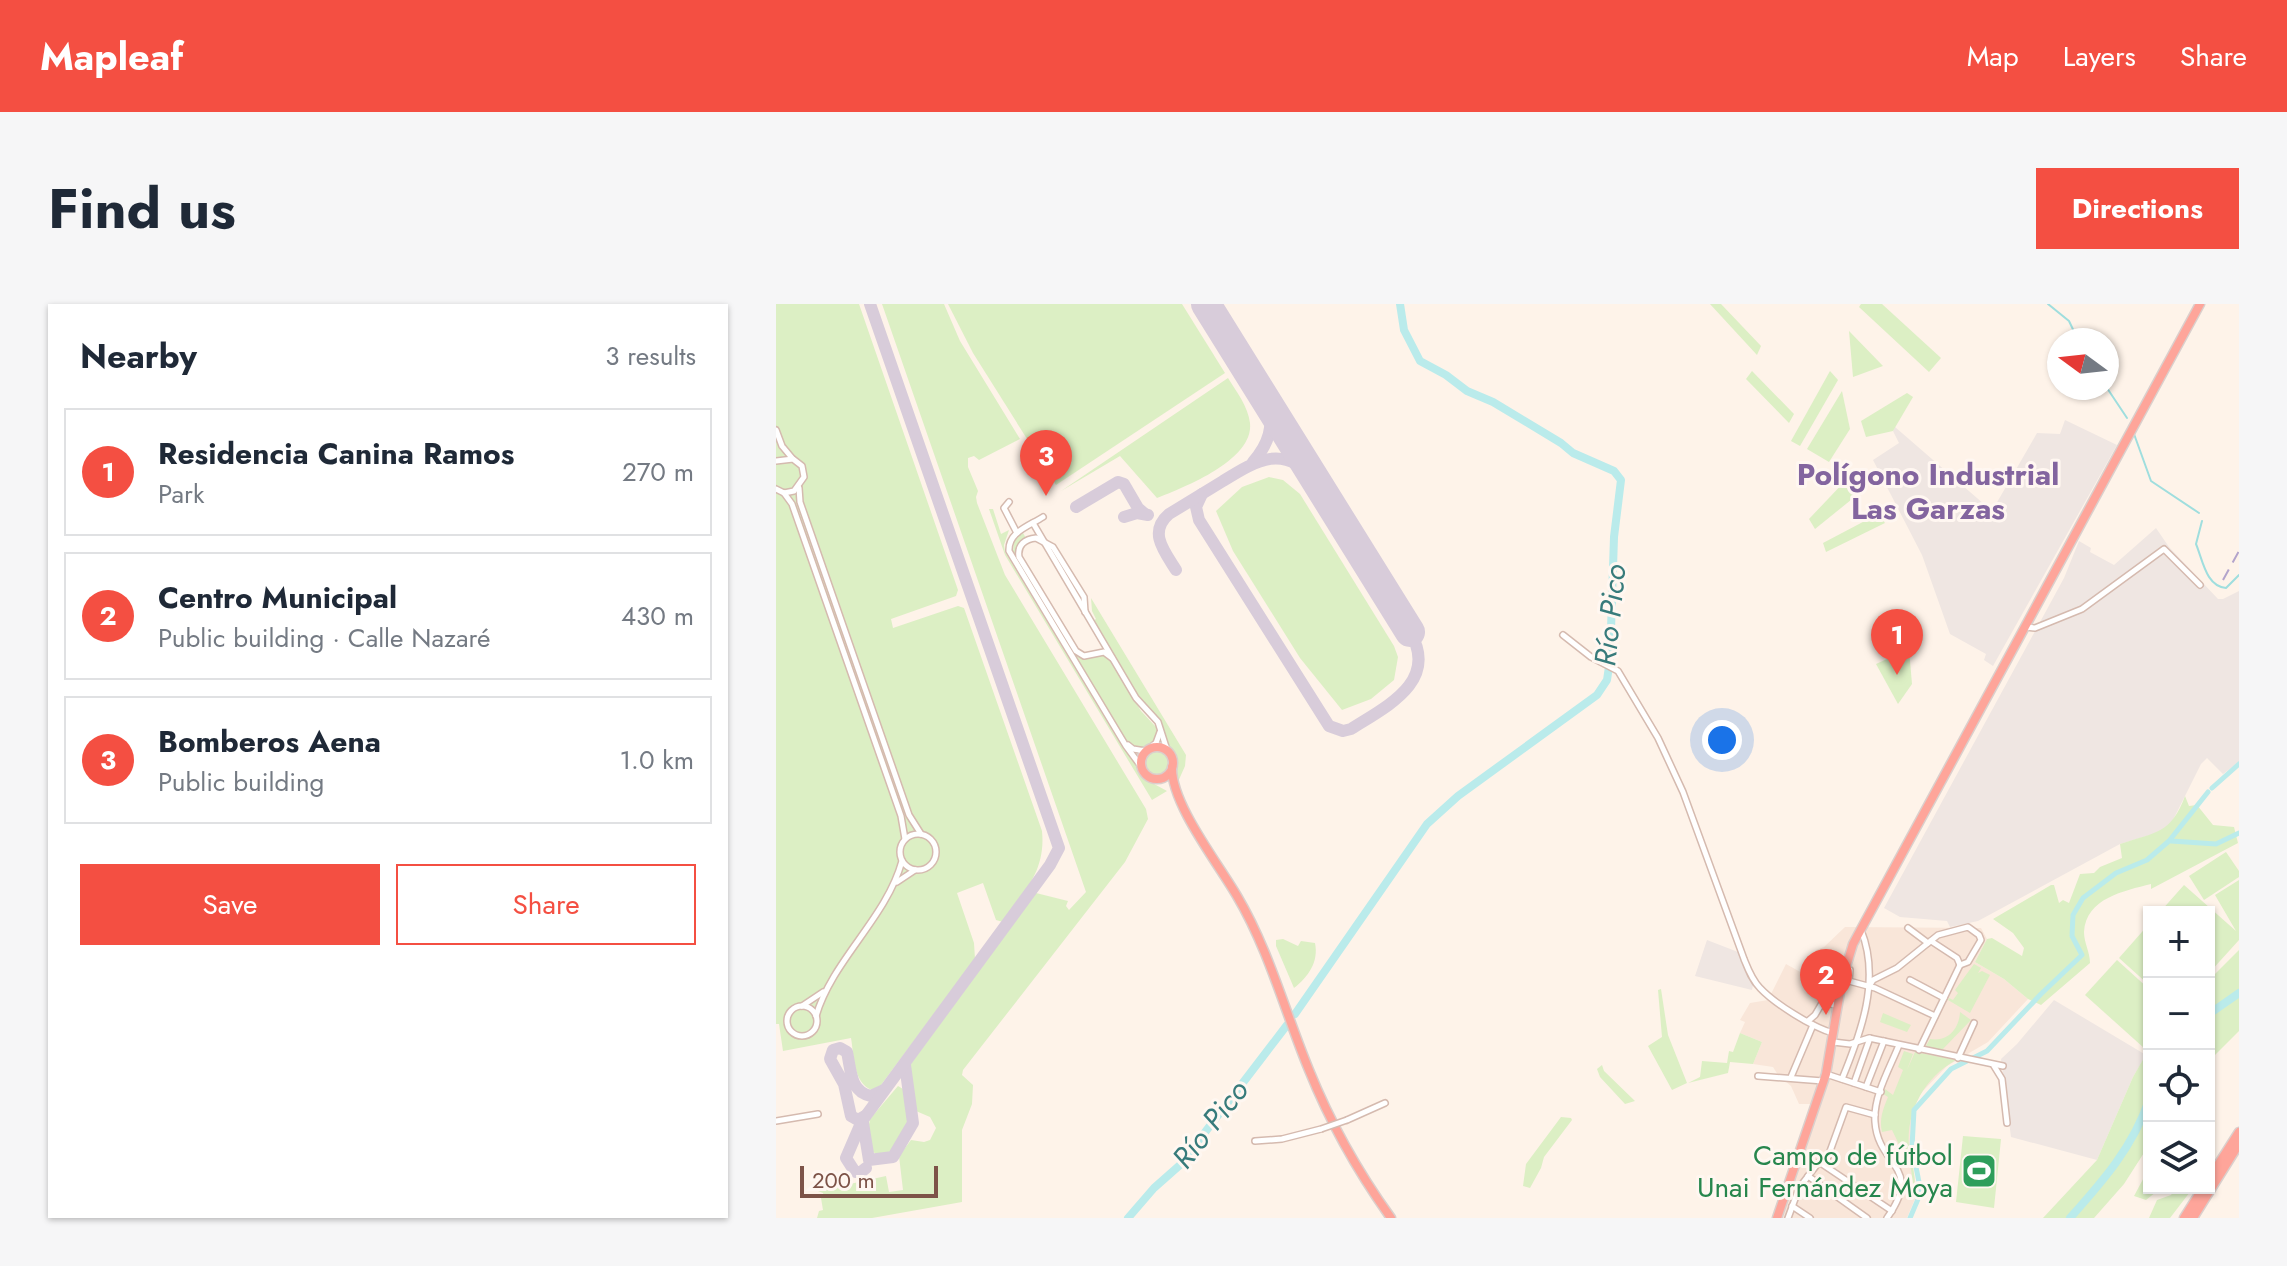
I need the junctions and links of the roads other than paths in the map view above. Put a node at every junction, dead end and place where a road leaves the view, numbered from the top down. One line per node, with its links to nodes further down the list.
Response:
1 (2200, 304): 14 (highway)
2 (776, 430): 3 (street)
3 (793, 459): 4 (street); 5 (street)
4 (776, 461)
5 (799, 488): 7 (street); 27 (street)
6 (776, 489): 7 (street)
7 (784, 493): 28 (street)
8 (1009, 502): 11 (street)
9 (1043, 517): 10 (street)
10 (1033, 523): 11 (street); 12 (street)
11 (1017, 533): 20 (street)
12 (1041, 539): 15 (street); 17 (street)
13 (2200, 585): 14 (street)
14 (2025, 627): 33 (highway)
15 (1098, 635): 17 (street); 18 (street)
16 (1563, 635): 47 (street)
17 (1094, 653): 18 (street)
18 (1112, 658): 19 (street)
19 (1161, 731): 21 (street); 22 (street)
20 (1124, 741): 21 (street); 23 (street)
21 (1147, 750): 22 (highway); 23 (highway)
22 (1167, 750): 24 (highway)
23 (1140, 765): 25 (highway)
24 (1172, 767): 25 (highway); 26 (highway)
25 (1153, 779): 26 (highway)
26 (1176, 794): 79 (highway)
27 (921, 834): 28 (street); 30 (street)
28 (905, 839): 29 (street)
29 (902, 861): 30 (street); 31 (street)
30 (917, 869): 31 (street)
31 (896, 883): 41 (street)
32 (1908, 928): 34 (street)
33 (1861, 929): 39 (street); 40 (highway)
34 (1929, 942): 35 (street); 35 (street); 39 (street)
35 (1960, 965): 42 (street)
36 (1850, 970): 39 (street)
37 (1910, 980): 42 (street)
38 (1823, 982): 40 (street)
39 (1869, 986): 46 (street); 51 (street)
40 (1840, 989): 43 (highway)
41 (824, 992): 44 (street); 45 (street)
42 (1944, 998): 46 (street)
43 (1838, 1005): 47 (street); 49 (highway)
44 (802, 1006): 45 (street); 45 (street)
45 (816, 1016)
46 (1935, 1016): 54 (street)
47 (1810, 1023): 49 (street); 59 (street)
48 (1974, 1023): 55 (street)
49 (1833, 1038): 51 (street); 60 (highway)
50 (1870, 1038): 51 (street); 52 (street); 62 (street)
51 (1856, 1041): 61 (street)
52 (1884, 1041): 53 (street); 63 (street)
53 (1899, 1045): 54 (street); 64 (street)
54 (1919, 1050): 55 (street)
55 (1961, 1058): 56 (street)
56 (1994, 1065): 57 (street); 69 (street)
57 (2003, 1066)
58 (1758, 1076): 59 (street)
59 (1791, 1077): 60 (street)
60 (1825, 1078): 61 (street); 80 (highway)
61 (1842, 1079): 62 (street)
62 (1854, 1083): 63 (street)
63 (1866, 1087): 64 (street)
64 (1881, 1092): 67 (street)
65 (1385, 1103): 71 (street, bridge)
66 (818, 1114): 68 (street)
67 (1875, 1115): 73 (street); 78 (street)
68 (776, 1121)
69 (2007, 1123)
70 (2239, 1132): 74 (highway)
71 (1255, 1141)
72 (2239, 1147): 86 (highway)
73 (1822, 1164): 75 (street); 78 (street)
74 (2215, 1170)
75 (1808, 1176): 77 (street); 83 (street)
76 (2199, 1194): 85 (highway)
77 (1792, 1206): 81 (street); 82 (street)
78 (1892, 1211): 84 (street)
79 (1391, 1218)
80 (1778, 1218)
81 (1788, 1218)
82 (1810, 1218)
83 (1867, 1218)
84 (1887, 1218)
85 (2184, 1218)
86 (2193, 1218)

